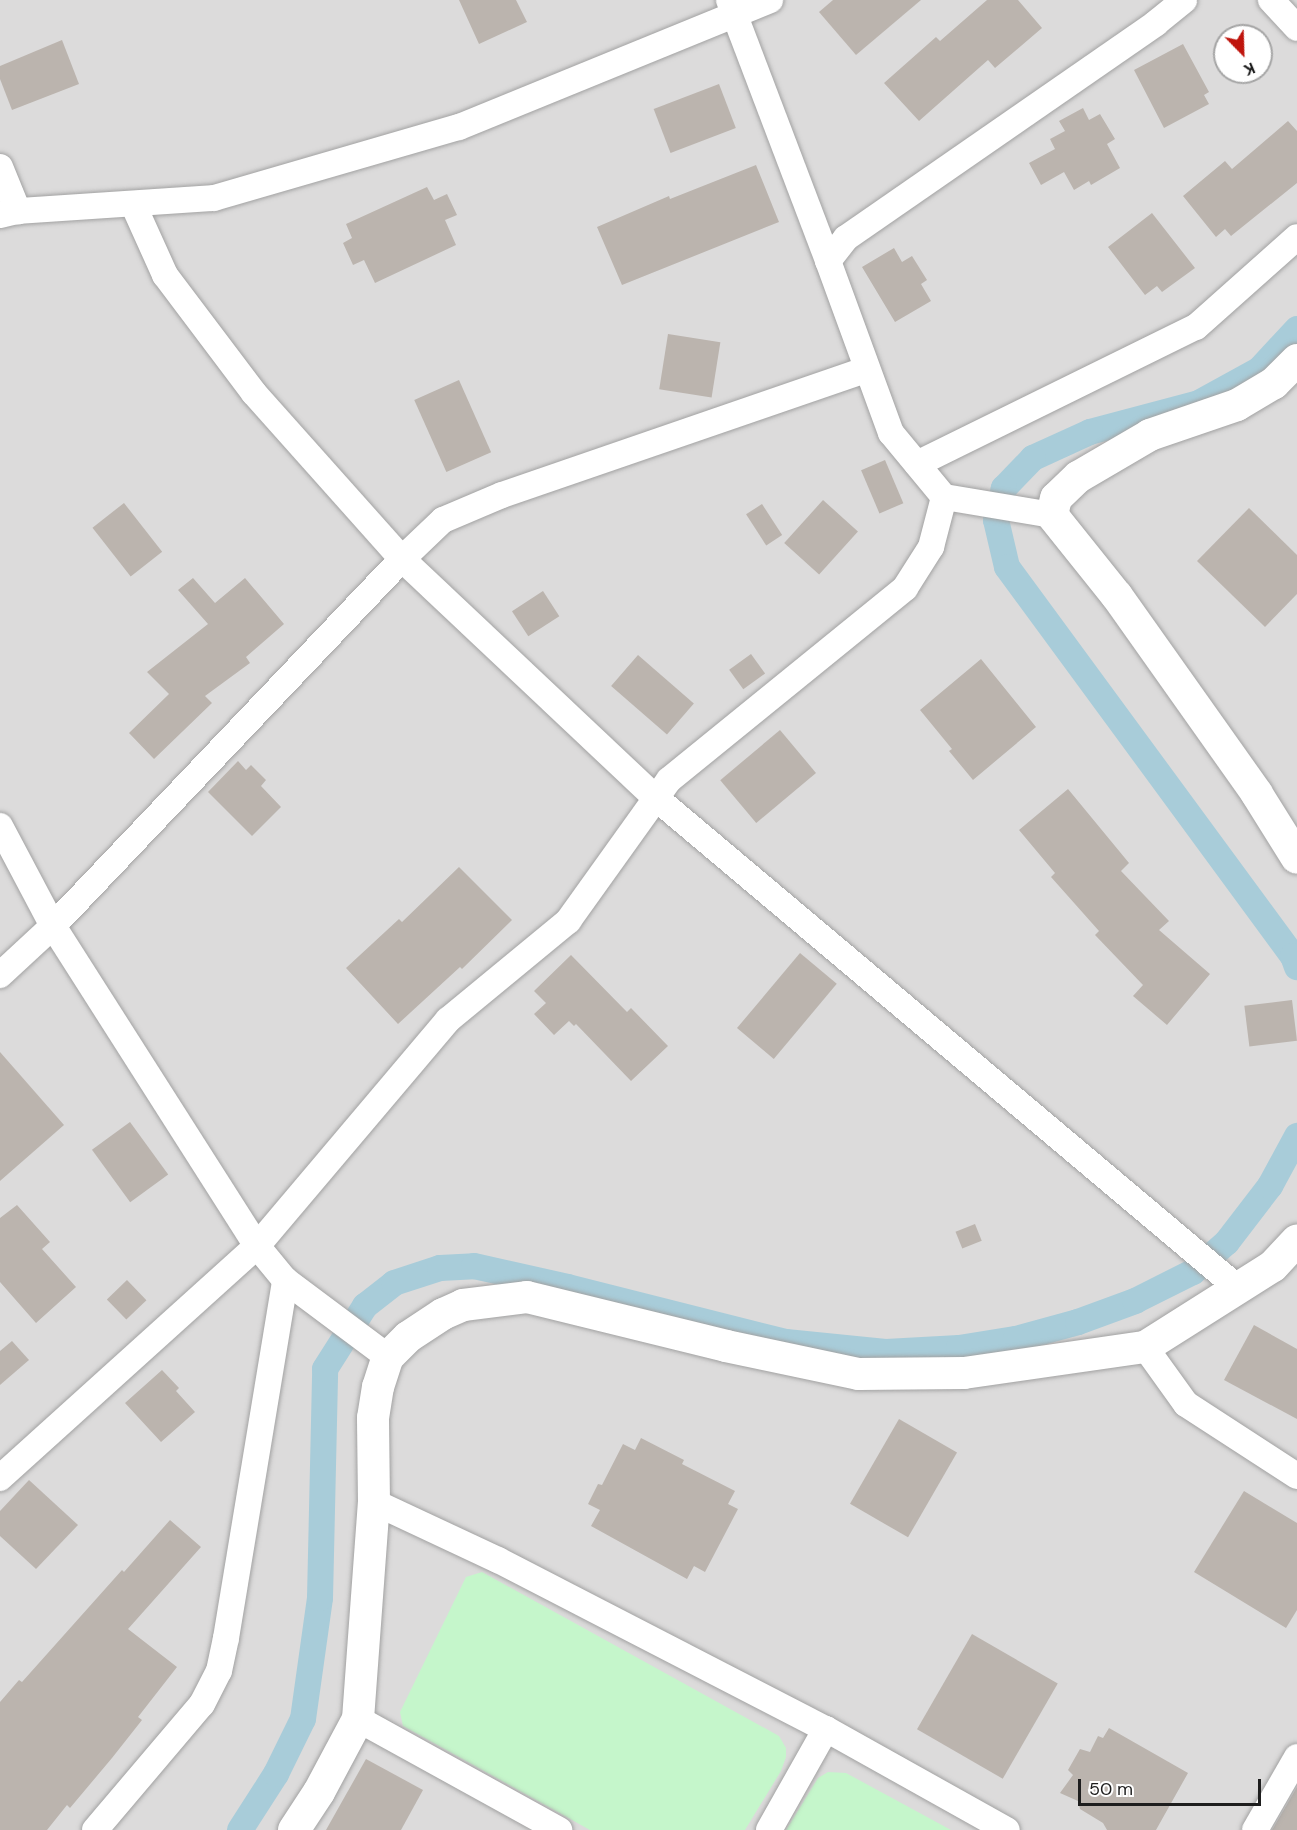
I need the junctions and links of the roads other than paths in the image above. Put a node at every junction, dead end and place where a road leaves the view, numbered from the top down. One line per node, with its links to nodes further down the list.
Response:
1 (770, 0): 4 (street)
2 (1184, 0): 10 (street)
3 (1271, 0): 5 (street)
4 (733, 8): 7 (street); 10 (street)
5 (1297, 27)
6 (0, 167): 8 (street)
7 (133, 204): 8 (street); 16 (street)
8 (9, 213)
9 (1297, 237): 13 (street)
10 (828, 261): 12 (street)
11 (1297, 360): 15 (street)
12 (867, 369): 13 (street); 16 (street)
13 (917, 464): 14 (street)
14 (944, 497): 15 (street); 17 (street)
15 (1052, 515): 19 (street)
16 (402, 559): 17 (street); 20 (street)
17 (656, 798): 23 (street); 25 (street)
18 (0, 826): 20 (street)
19 (1297, 858)
20 (53, 926): 21 (street); 23 (street)
21 (0, 975)
22 (1297, 1240): 25 (street)
23 (257, 1246): 24 (street); 29 (street)
24 (285, 1280): 27 (street); 34 (street)
25 (1239, 1289): 26 (street)
26 (1146, 1347): 27 (street); 28 (street)
27 (380, 1349): 30 (street)
28 (1297, 1476)
29 (0, 1478)
30 (374, 1502): 31 (street); 32 (street)
31 (358, 1719): 35 (street); 36 (street)
32 (826, 1729): 37 (street); 38 (street)
33 (1297, 1758): 39 (street)
34 (95, 1830)
35 (294, 1830)
36 (560, 1830)
37 (769, 1830)
38 (1007, 1830)
39 (1255, 1830)

